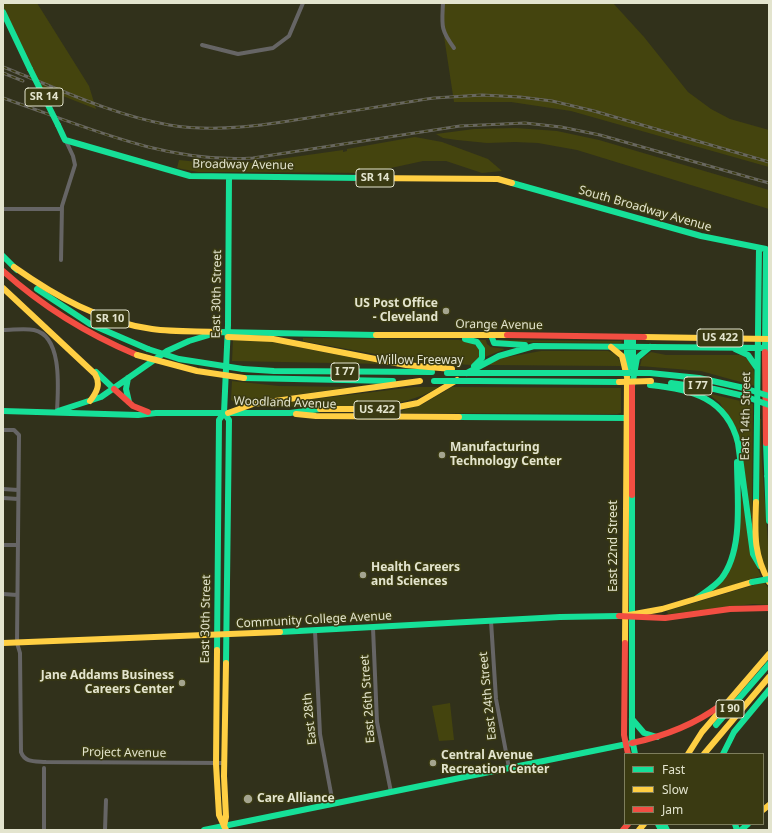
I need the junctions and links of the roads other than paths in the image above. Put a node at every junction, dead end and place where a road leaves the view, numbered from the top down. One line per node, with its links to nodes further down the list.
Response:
1 (303, 3): 4 (street)
2 (444, 3): 5 (street)
3 (3, 12): 6 (main road, SR 14, bridge)
4 (202, 45)
5 (454, 48)
6 (66, 140): 7 (main road, Broadway Avenue / SR 14); 10 (street)
7 (229, 177): 8 (main road, Broadway Avenue / SR 14); 20 (main road, East 30th Street)
8 (520, 185): 11 (main road, South Broadway Avenue / SR 14)
9 (3, 209): 10 (street)
10 (62, 209): 14 (street)
11 (759, 248): 12 (main road, South Broadway Avenue / SR 14); 25 (main road, East 14th Street)
12 (768, 249): 26 (main road, East 14th Street / SR 14)
13 (3, 256): 15 (main road, Willow Freeway / I 77)
14 (61, 260)
15 (14, 267): 19 (main road, SR 10); 36 (main road, Willow Freeway / I 77, bridge)
16 (3, 271): 41 (main road, Willow Freeway / I 77, bridge)
17 (3, 288): 34 (main road)
18 (3, 330): 50 (street)
19 (219, 332): 20 (main road, Woodland Avenue / US 422); 23 (main road, Woodland Avenue / US 422)
20 (228, 335): 22 (main road, Orange Avenue / US 422); 23 (main road); 36 (main road); 52 (main road, East 30th Street)
21 (491, 335): 22 (main road, Orange Avenue / US 422); 24 (main road, Orange Avenue / US 422); 27 (main road)
22 (399, 336): 40 (main road)
23 (203, 337): 39 (main road, Woodland Avenue / US 422)
24 (630, 337): 25 (main road, Orange Avenue / US 422); 29 (main road, East 22nd Street)
25 (758, 339): 26 (main road, Orange Avenue / US 422); 32 (main road, East 14th Street)
26 (767, 339): 33 (main road, East 14th Street)
27 (542, 346): 28 (main road, Orange Avenue / US 422); 40 (main road, Orange Avenue / US 422)
28 (611, 347): 29 (main road, Orange Avenue / US 422); 38 (main road)
29 (630, 347): 30 (main road, Orange Avenue / US 422); 38 (main road, East 22nd Street); 43 (main road, East 22nd Street)
30 (650, 347): 31 (main road, Orange Avenue / US 422); 43 (main road)
31 (731, 348): 32 (main road, Orange Avenue / US 422); 35 (main road)
32 (757, 348): 33 (main road, Orange Avenue / US 422); 35 (main road, East 14th Street)
33 (767, 348): 54 (main road, East 14th Street)
34 (80, 359): 44 (main road); 46 (main road)
35 (757, 368): 67 (main road, East 14th Street)
36 (449, 371): 45 (main road, I 77, bridge)
37 (769, 376): 54 (main road)
38 (627, 377): 55 (main road, East 22nd Street)
39 (128, 378): 44 (main road, Woodland Avenue / US 422); 47 (main road)
40 (458, 379): 53 (main road, Orange Avenue / US 422)
41 (420, 381): 42 (main road, Willow Freeway / I 77, bridge); 52 (main road)
42 (651, 383): 48 (main road, I 77, bridge); 57 (main road)
43 (632, 386): 55 (main road, East 22nd Street)
44 (114, 389): 46 (main road, Woodland Avenue / US 422); 47 (main road)
45 (769, 396)
46 (90, 401): 50 (main road, Woodland Avenue / US 422)
47 (129, 402): 51 (main road)
48 (769, 406)
49 (3, 411): 50 (main road, Woodland Avenue / US 422)
50 (58, 411): 51 (main road, Woodland Avenue / US 422)
51 (156, 413): 52 (main road, Woodland Avenue / US 422)
52 (226, 413): 53 (main road, Woodland Avenue / US 422); 78 (main road, East 30th Street); 79 (main road, East 30th Street)
53 (290, 413): 55 (main road, Woodland Avenue)
54 (765, 413): 58 (main road, East 14th Street)
55 (630, 418): 73 (main road, East 22nd Street); 74 (main road, East 22nd Street)
56 (3, 430): 61 (street)
57 (736, 438): 67 (main road); 71 (main road)
58 (767, 476): 59 (main road); 64 (main road, East 14th Street)
59 (769, 486)
60 (3, 489): 61 (street)
61 (18, 490): 63 (street)
62 (3, 498): 63 (street)
63 (18, 498): 66 (street)
64 (769, 521)
65 (3, 545): 66 (street)
66 (17, 546): 70 (street)
67 (760, 566): 68 (main road, East 14th Street)
68 (769, 581): 71 (main road, bridge)
69 (3, 594): 70 (street)
70 (17, 595): 81 (street)
71 (697, 598): 73 (main road)
72 (769, 608): 73 (main road)
73 (632, 615): 74 (main road, Community College Avenue); 88 (main road, East 22nd Street)
74 (625, 616): 75 (main road, Community College Avenue); 92 (main road, East 22nd Street)
75 (491, 621): 76 (main road, Community College Avenue); 102 (street, East 24th Street)
76 (373, 628): 77 (main road, Community College Avenue); 103 (street, East 26th Street)
77 (314, 631): 78 (main road, Community College Avenue); 105 (street, East 28th)
78 (227, 635): 79 (main road, Community College Avenue); 99 (main road, East 30th Street)
79 (217, 636): 81 (main road, Community College Avenue); 100 (main road, East 30th Street)
80 (3, 643): 81 (main road, Community College Avenue)
81 (17, 643): 100 (street, Project Avenue)
82 (769, 654): 86 (main road)
83 (769, 664): 96 (main road, I 90)
84 (769, 677): 89 (main road, I 90)
85 (769, 684): 89 (main road)
86 (740, 688): 90 (main road); 95 (main road)
87 (769, 690): 98 (main road)
88 (632, 719): 90 (main road); 91 (main road, East 22nd Street)
89 (723, 732): 97 (main road, I 90)
90 (658, 738): 91 (main road)
91 (632, 744): 92 (main road); 94 (main road, East 22nd Street)
92 (625, 745): 93 (main road, East 22nd Street); 102 (main road)
93 (628, 753)
94 (635, 753)
95 (690, 753)
96 (690, 753)
97 (705, 753)
98 (724, 753)
99 (224, 763): 100 (street, Project Avenue); 106 (main road, East 30th Street)
100 (216, 764): 106 (main road, East 30th Street)
101 (44, 768): 107 (street)
102 (509, 768): 103 (main road)
103 (391, 792): 105 (main road)
104 (106, 800): 108 (street)
105 (334, 804): 106 (main road)
106 (225, 828): 109 (main road)
107 (44, 830)
108 (105, 830)
109 (204, 830)

